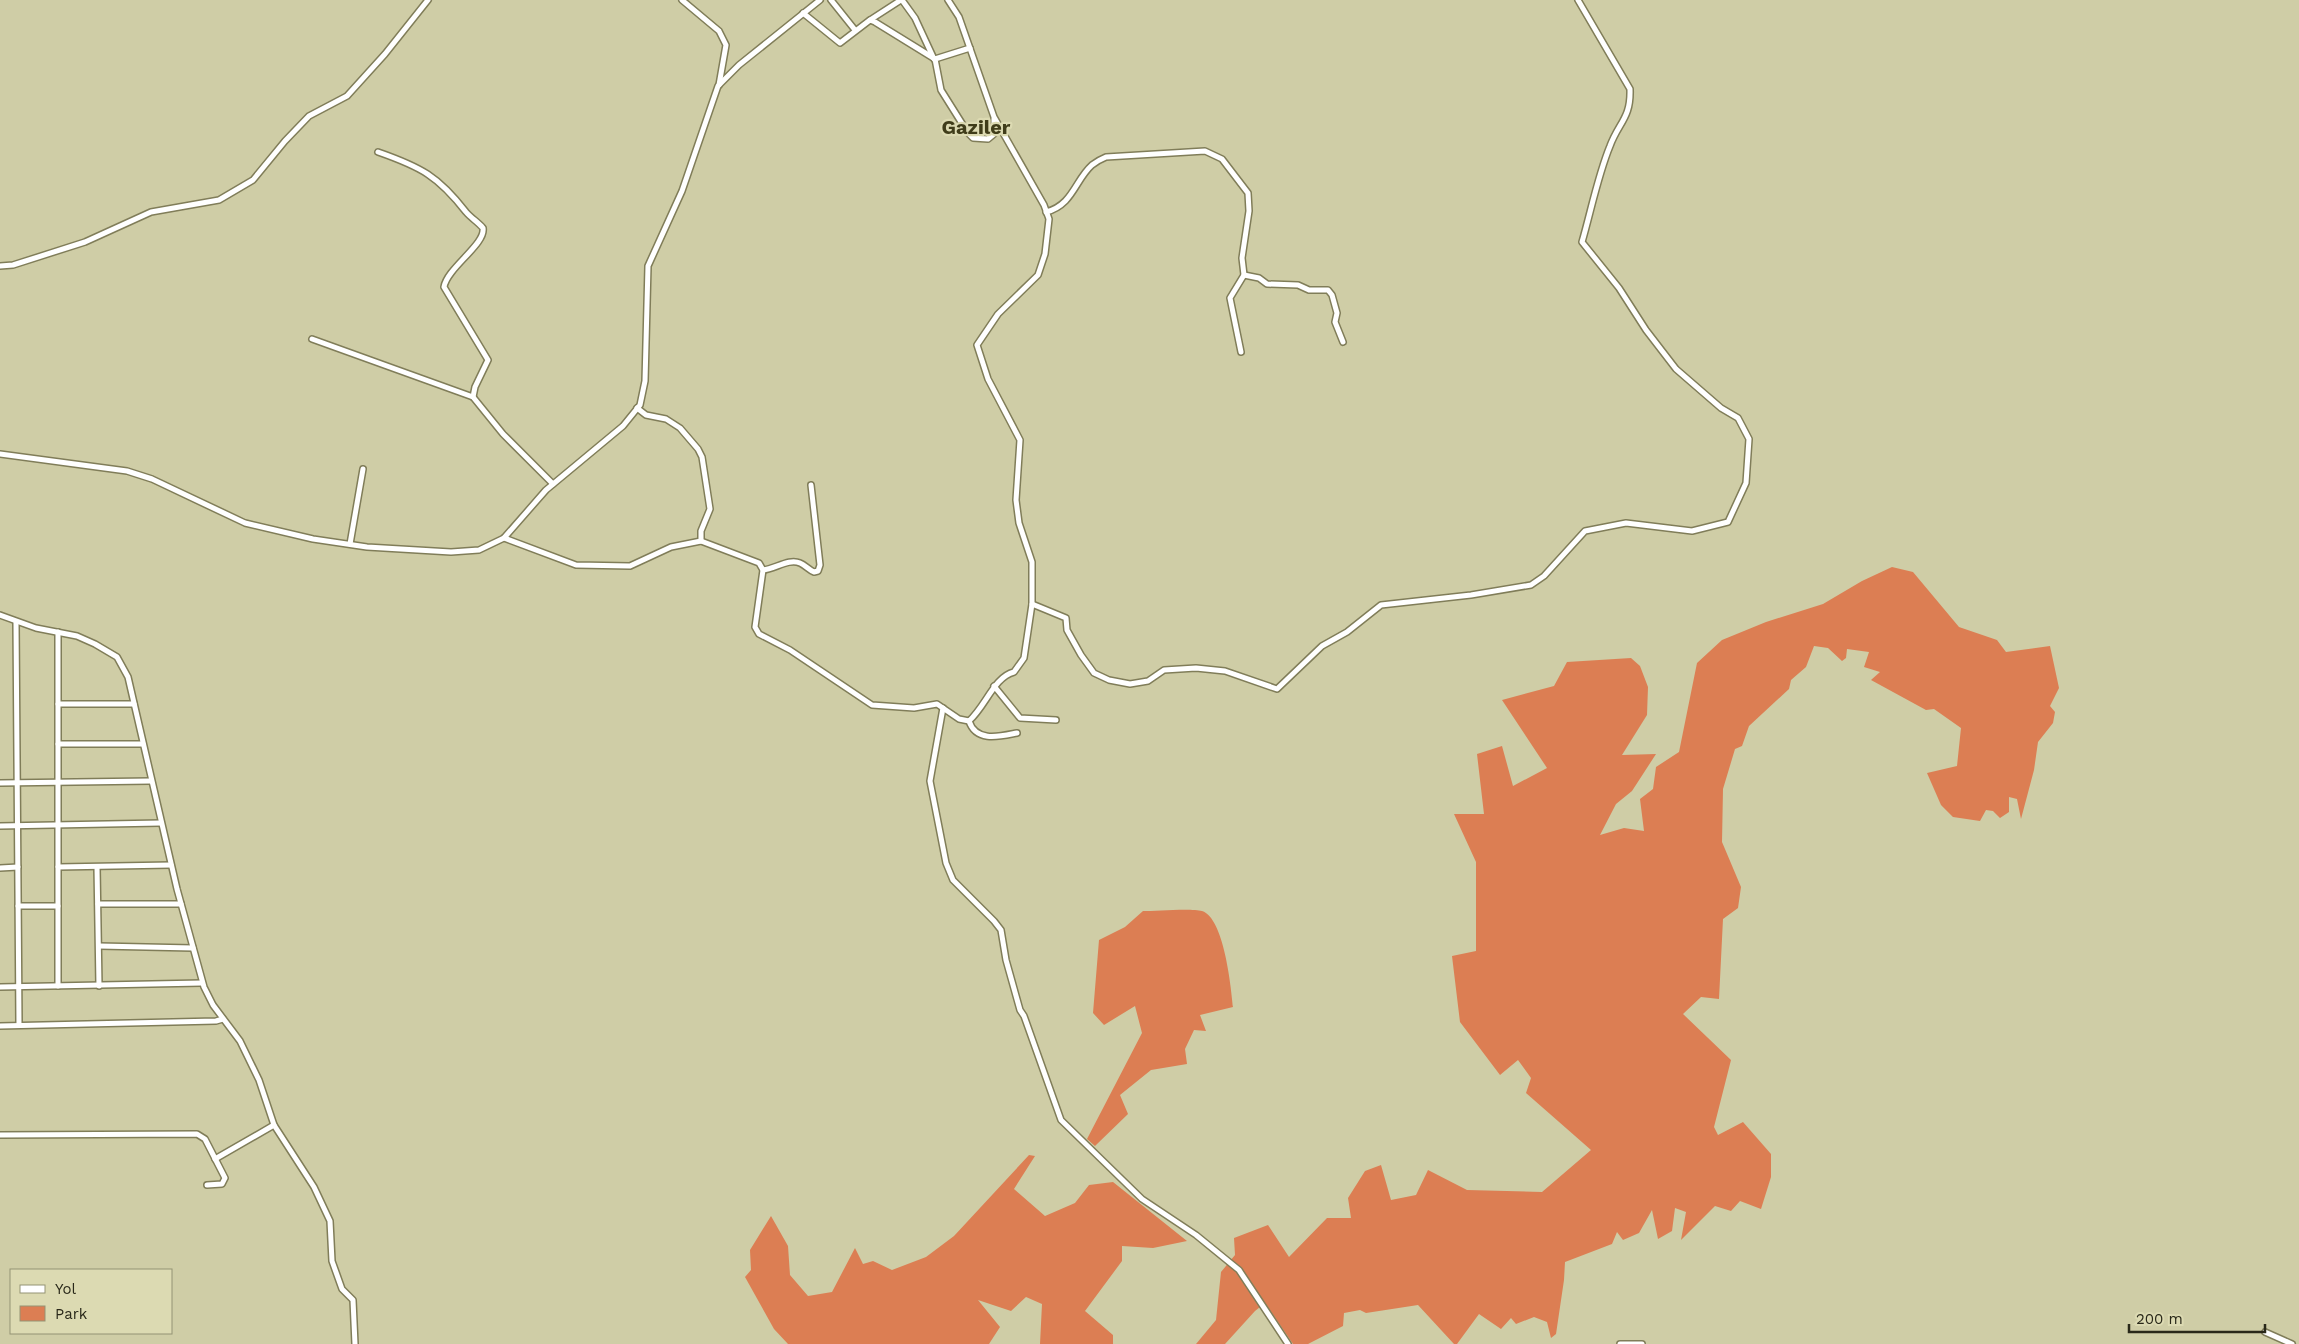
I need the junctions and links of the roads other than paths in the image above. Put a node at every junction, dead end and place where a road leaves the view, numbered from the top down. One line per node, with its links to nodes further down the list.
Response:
1 (428, 0): 17 (street)
2 (682, 0): 13 (street)
3 (820, 0): 8 (street)
4 (831, 0): 10 (street)
5 (902, 0): 9 (street); 12 (street)
6 (948, 0): 11 (street)
7 (1578, 0): 32 (street)
8 (803, 13): 10 (street); 13 (street)
9 (870, 20): 10 (street); 12 (street)
10 (855, 30)
11 (970, 48): 12 (street); 14 (street)
12 (934, 59): 14 (street)
13 (718, 86): 23 (street)
14 (994, 117): 16 (street)
15 (378, 152): 22 (street)
16 (1046, 212): 18 (street); 32 (street)
17 (0, 266)
18 (1244, 275): 20 (street); 21 (street)
19 (312, 339): 22 (street)
20 (1343, 342)
21 (1241, 352)
22 (473, 397): 26 (street)
23 (637, 408): 26 (street); 29 (street)
24 (0, 454): 30 (street)
25 (363, 469): 30 (street)
26 (553, 484): 28 (street)
27 (811, 485): 31 (street)
28 (504, 538): 29 (street); 30 (street)
29 (701, 541): 31 (street)
30 (350, 544)
31 (763, 570): 39 (street)
32 (1032, 604): 36 (street)
33 (0, 615): 34 (street)
34 (16, 622): 35 (street); 48 (street)
35 (58, 632): 37 (street); 38 (street)
36 (994, 686): 40 (street); 41 (street)
37 (58, 704): 38 (street); 43 (street)
38 (134, 704): 44 (street)
39 (943, 708): 41 (street); 78 (street)
40 (1056, 720)
41 (969, 721): 42 (street)
42 (1017, 733)
43 (58, 744): 44 (street); 46 (street)
44 (144, 744): 45 (street)
45 (151, 781): 46 (street); 49 (street)
46 (58, 782): 48 (street); 50 (street)
47 (0, 783): 48 (street)
48 (17, 783): 51 (street)
49 (161, 823): 50 (street); 53 (street)
50 (58, 824): 51 (street); 54 (street)
51 (18, 825): 52 (street); 57 (street)
52 (0, 826)
53 (171, 865): 55 (street); 59 (street)
54 (58, 867): 55 (street); 61 (street)
55 (97, 867): 58 (street)
56 (0, 868): 57 (street)
57 (18, 868): 60 (street)
58 (98, 904): 59 (street); 62 (street)
59 (181, 904): 63 (street)
60 (18, 906): 61 (street); 67 (street)
61 (58, 906): 65 (street)
62 (98, 946): 63 (street); 66 (street)
63 (193, 948): 64 (street)
64 (202, 983): 66 (street); 69 (street)
65 (58, 986): 66 (street); 67 (street)
66 (99, 986)
67 (18, 987): 68 (street); 70 (street)
68 (0, 988)
69 (223, 1019): 70 (street); 72 (street)
70 (19, 1025): 71 (street)
71 (0, 1026)
72 (274, 1125): 74 (street); 77 (street)
73 (0, 1134): 74 (street)
74 (215, 1159): 75 (street)
75 (207, 1185)
76 (2265, 1332): 81 (street)
77 (355, 1344)
78 (1288, 1344)
79 (1620, 1344): 80 (street)
80 (1642, 1344)
81 (2292, 1344)

